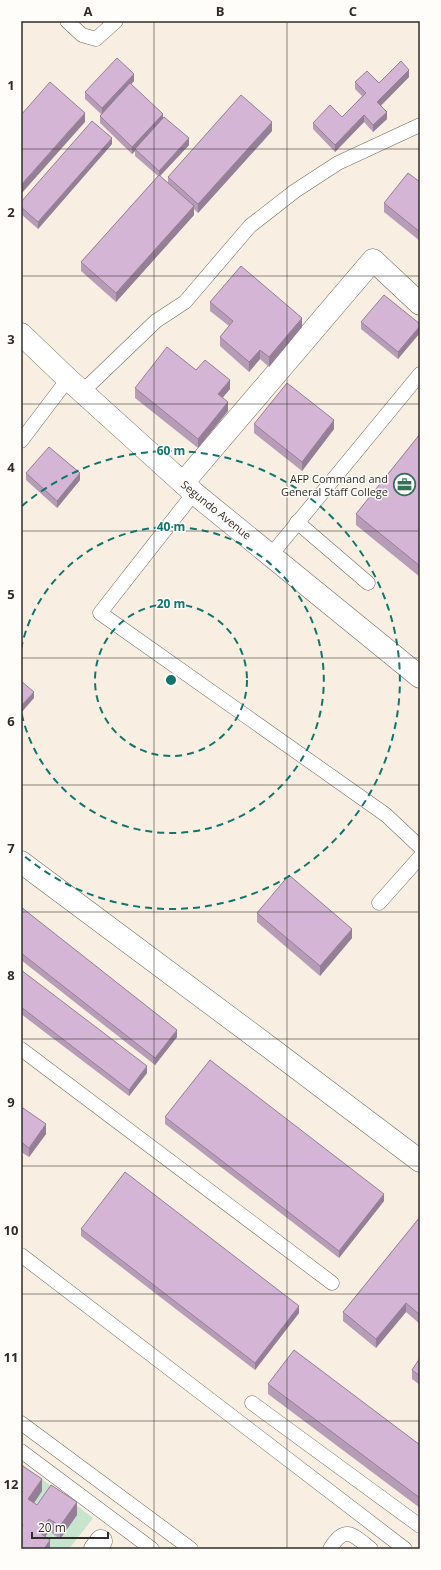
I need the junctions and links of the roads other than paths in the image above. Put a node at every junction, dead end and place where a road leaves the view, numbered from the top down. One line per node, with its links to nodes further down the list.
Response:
1 (67, 21): 2 (lane)
2 (116, 21)
3 (420, 125): 7 (lane)
4 (420, 304): 9 (street)
5 (21, 334): 7 (street, Segundo Avenue)
6 (420, 374): 10 (lane)
7 (75, 385): 8 (lane); 9 (street, Segundo Avenue)
8 (21, 441)
9 (189, 488): 11 (street, Segundo Avenue); 14 (lane)
10 (297, 522): 11 (lane); 12 (lane)
11 (271, 555): 13 (street, Segundo Avenue)
12 (368, 583)
13 (420, 677)
14 (420, 847)
15 (420, 857): 17 (lane)
16 (21, 862): 19 (street)
17 (379, 903)
18 (21, 1049): 21 (lane)
19 (420, 1161)
20 (21, 1255): 30 (lane)
21 (332, 1284)
22 (252, 1403): 25 (lane)
23 (21, 1423): 27 (lane)
24 (21, 1450): 26 (lane)
25 (420, 1526)
26 (152, 1549)
27 (191, 1549)
28 (330, 1549): 29 (lane)
29 (371, 1549)
30 (405, 1549)

